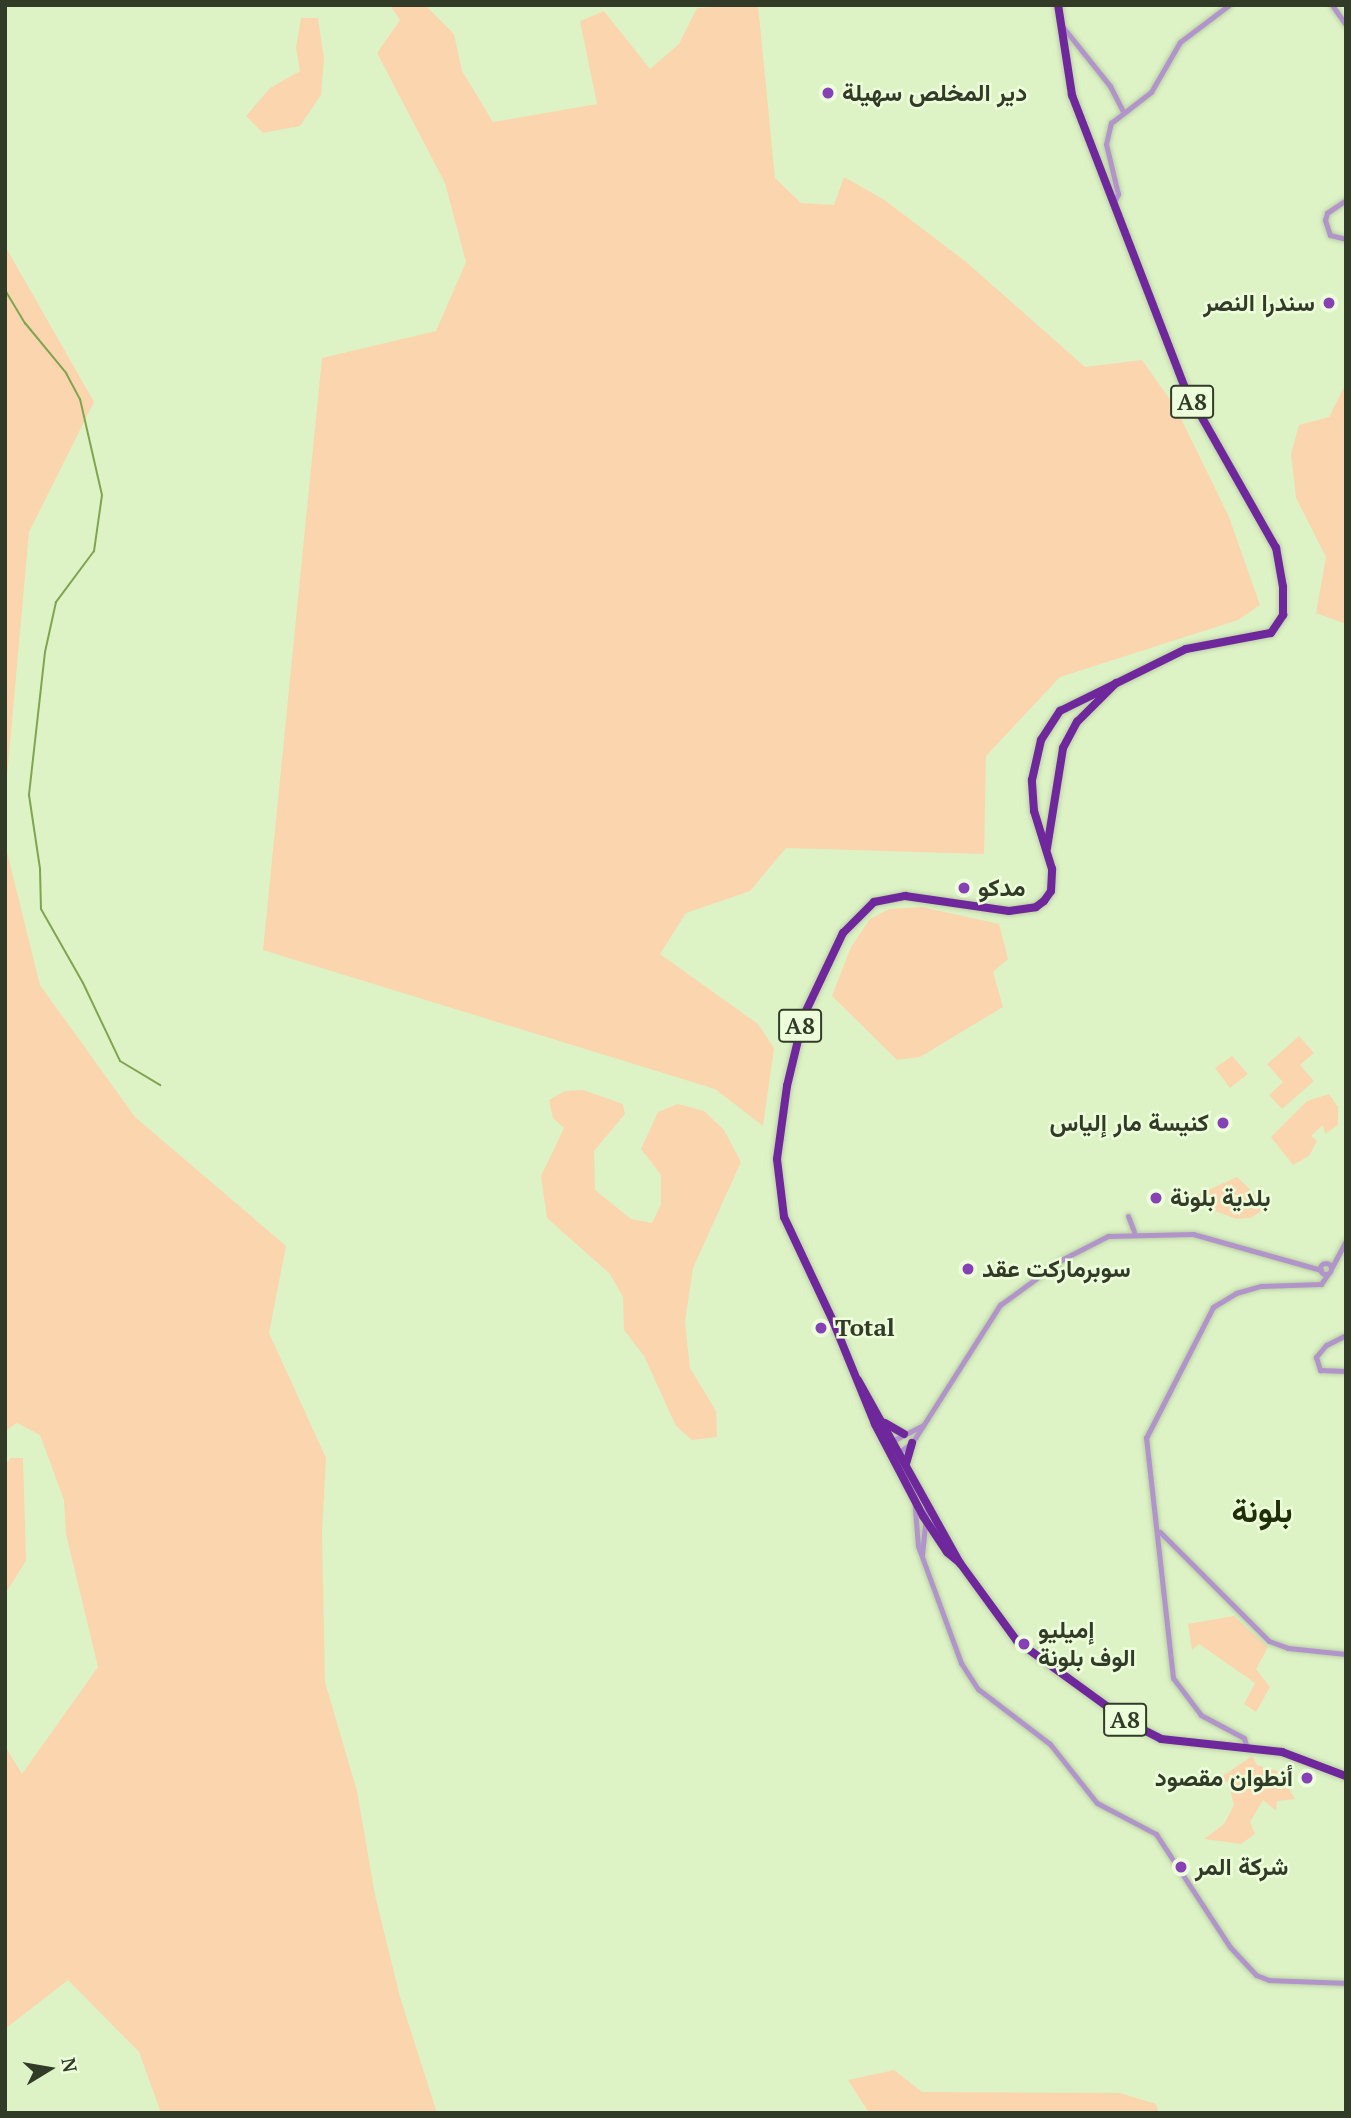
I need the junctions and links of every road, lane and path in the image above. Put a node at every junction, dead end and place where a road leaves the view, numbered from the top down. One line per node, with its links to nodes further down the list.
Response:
1 (1058, 5): 4 (highway, A8)
2 (1229, 5): 6 (street)
3 (1332, 5): 5 (street)
4 (1060, 24): 6 (street); 8 (highway, A8)
5 (1346, 26)
6 (1123, 111): 8 (street)
7 (1346, 200): 9 (street)
8 (1114, 202): 10 (highway, A8)
9 (1346, 239)
10 (1118, 681): 11 (highway, A8); 12 (highway)
11 (1082, 696): 12 (highway); 14 (highway, A8)
12 (1087, 710): 13 (highway)
13 (1053, 803): 14 (highway); 15 (highway)
14 (1034, 811): 15 (highway, A8)
15 (1046, 853): 22 (highway, A8)
16 (1128, 1216): 17 (street)
17 (1134, 1232): 19 (street); 24 (street)
18 (1346, 1241): 19 (street)
19 (1326, 1268): 34 (street)
20 (1346, 1335): 21 (street)
21 (1346, 1371)
22 (858, 1380): 23 (highway, A8); 26 (highway, A8)
23 (882, 1420): 25 (highway); 26 (highway, A8)
24 (922, 1426): 25 (street); 27 (street)
25 (904, 1434): 26 (street)
26 (890, 1443): 28 (highway, A8)
27 (912, 1443): 28 (street); 29 (highway)
28 (896, 1454): 29 (highway, A8); 31 (highway, A8)
29 (908, 1470): 30 (highway, A8)
30 (919, 1490): 31 (street); 32 (highway, A8)
31 (913, 1498): 33 (highway, A8); 35 (street)
32 (927, 1505): 33 (street); 36 (highway, A8)
33 (923, 1516): 35 (street); 36 (highway, A8)
34 (1160, 1532): 37 (street); 38 (street)
35 (922, 1555): 40 (street)
36 (960, 1563): 38 (highway, A8)
37 (1346, 1654)
38 (1247, 1748): 39 (highway, A8)
39 (1346, 1776)
40 (1346, 1983)

